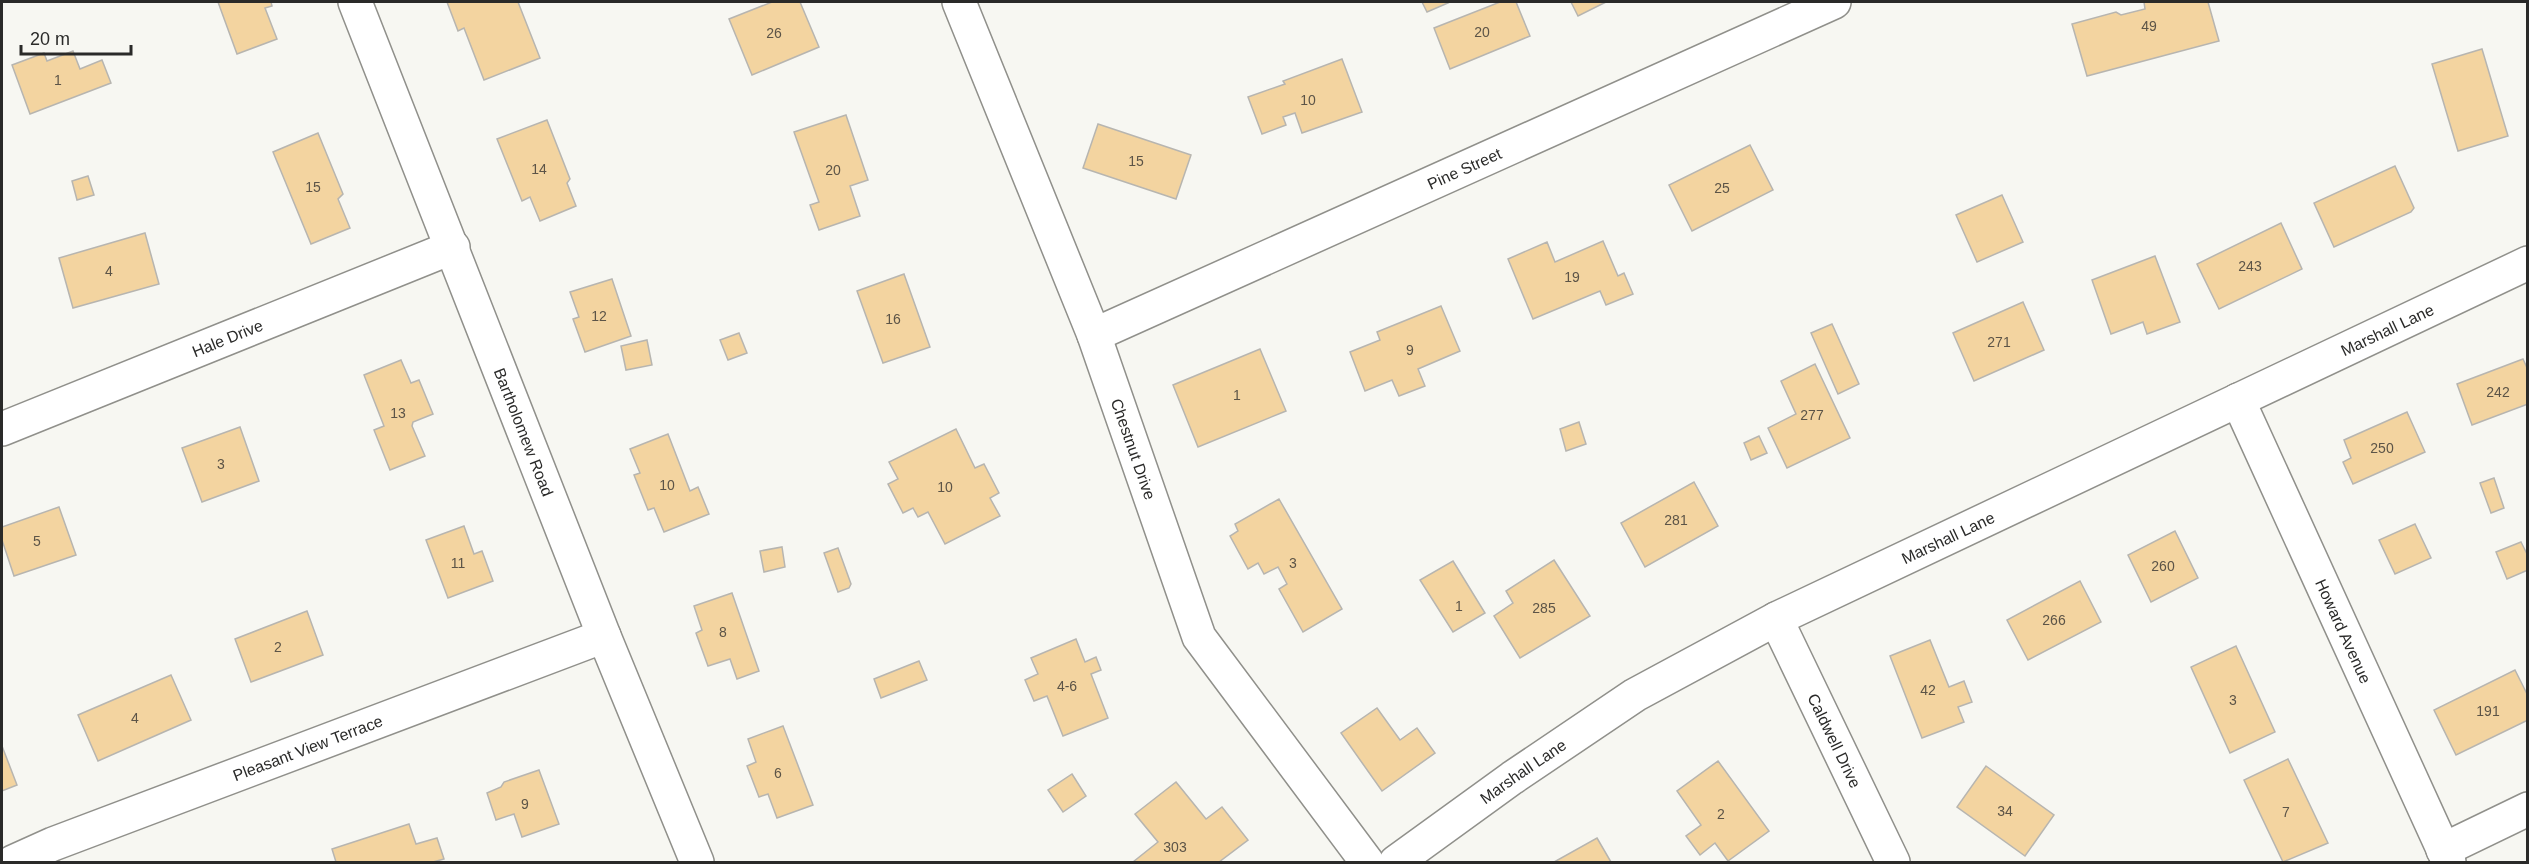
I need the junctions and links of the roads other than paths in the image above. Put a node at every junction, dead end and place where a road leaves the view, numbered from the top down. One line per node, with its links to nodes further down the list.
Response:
1 (355, 2): 4 (street, Bartholomew Road)
2 (959, 2): 6 (street, Chestnut Drive)
3 (1834, 2): 6 (street, Pine Street)
4 (453, 247): 8 (street, Hale Drive); 10 (street, Bartholomew Road)
5 (2528, 263): 7 (street, Marshall Lane)
6 (1094, 335): 16 (street, Chestnut Drive)
7 (2238, 400): 9 (street, Marshall Lane); 13 (street, Howard Avenue)
8 (2, 429)
9 (1776, 619): 17 (street, Marshall Lane); 18 (street, Caldwell Drive)
10 (604, 636): 12 (street, Pleasant View Terrace); 15 (street, Bartholomew Road)
11 (2528, 809): 13 (street)
12 (62, 853): 14 (street, Pleasant View Terrace)
13 (2446, 856)
14 (13, 862)
15 (697, 862)
16 (1367, 862)
17 (1396, 862)
18 (1893, 862)

